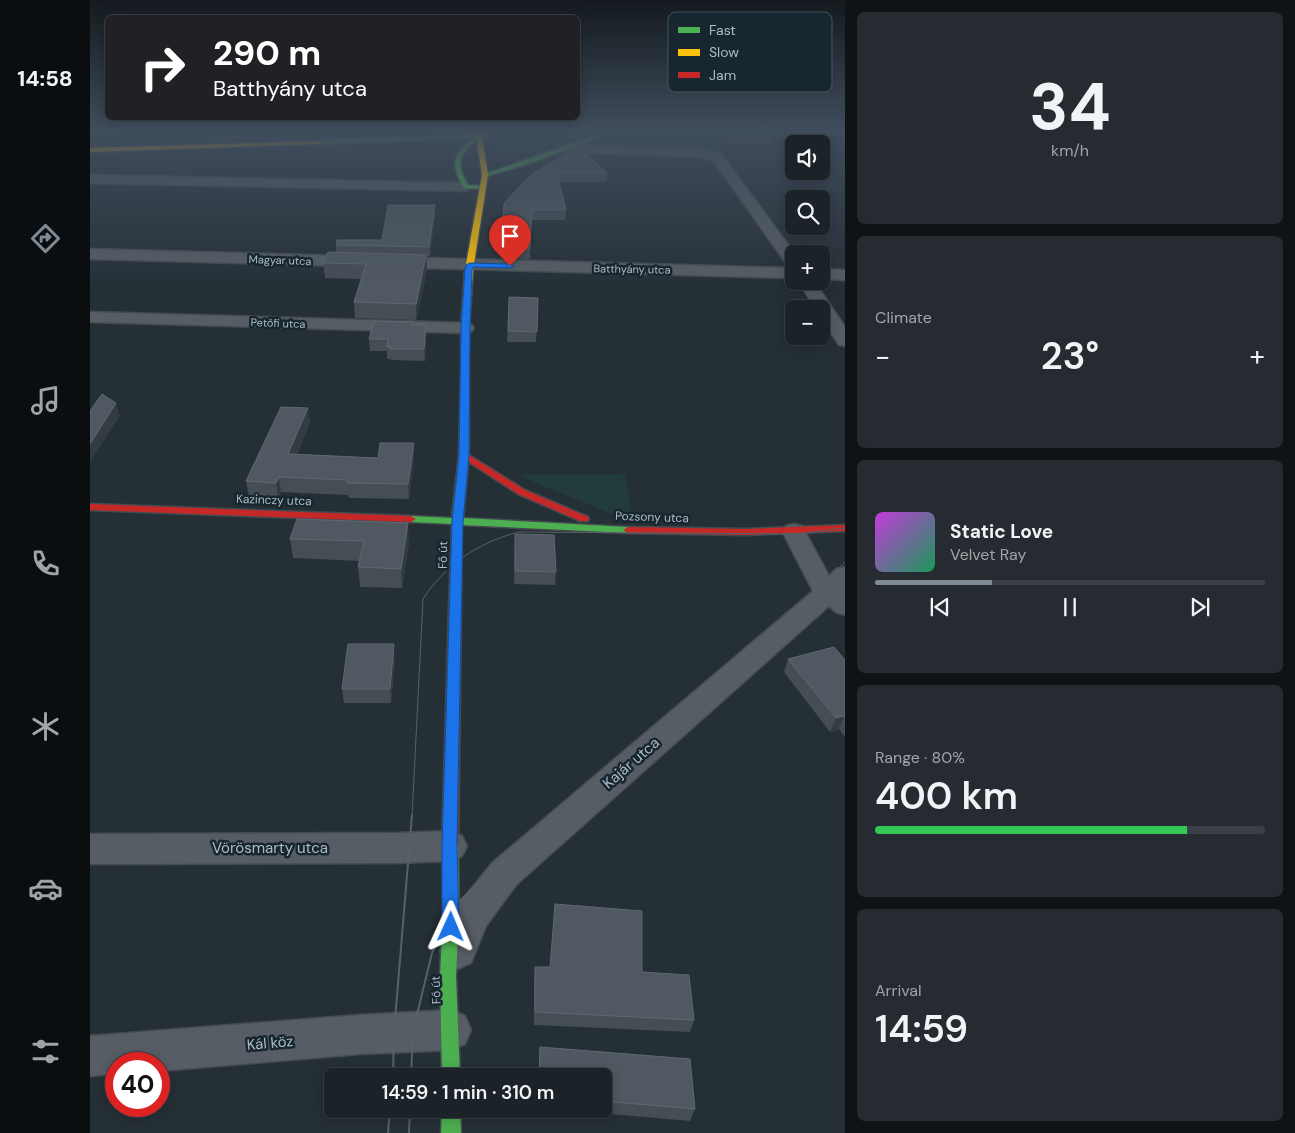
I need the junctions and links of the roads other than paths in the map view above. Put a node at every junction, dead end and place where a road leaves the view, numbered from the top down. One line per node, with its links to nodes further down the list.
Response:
1 (272, 183): 5 (street)
2 (463, 183): 5 (street)
3 (483, 183): 6 (street, Fő út)
4 (736, 183): 7 (street)
5 (466, 187): 6 (street)
6 (482, 187): 9 (street, Fő út)
7 (785, 251)
8 (90, 254): 9 (street, Magyar utca)
9 (470, 265): 10 (street, Batthyány utca); 15 (street, Fő út)
10 (785, 273)
11 (830, 274): 12 (street)
12 (845, 275)
13 (812, 290): 16 (street)
14 (90, 317): 15 (street, Petőfi utca)
15 (466, 328): 17 (street, Fő út)
16 (845, 341)
17 (464, 455): 19 (street, Fő út); 21 (street)
18 (90, 507): 19 (street, Kazinczy utca)
19 (457, 521): 21 (street, Pozsony utca); 24 (street, Fő út)
20 (845, 528): 22 (street, Pozsony utca)
21 (614, 529): 22 (street, Pozsony utca)
22 (794, 531): 23 (street)
23 (840, 590): 26 (street, Kajár utca)
24 (450, 846): 25 (street, Vörösmarty utca); 26 (street, Fő út)
25 (90, 849)
26 (448, 977): 27 (street, Fő út)
27 (451, 1030): 28 (street, Kál köz); 29 (street, Fő út)
28 (90, 1056)
29 (451, 1068)
30 (451, 1118): 31 (street)
31 (451, 1133)

